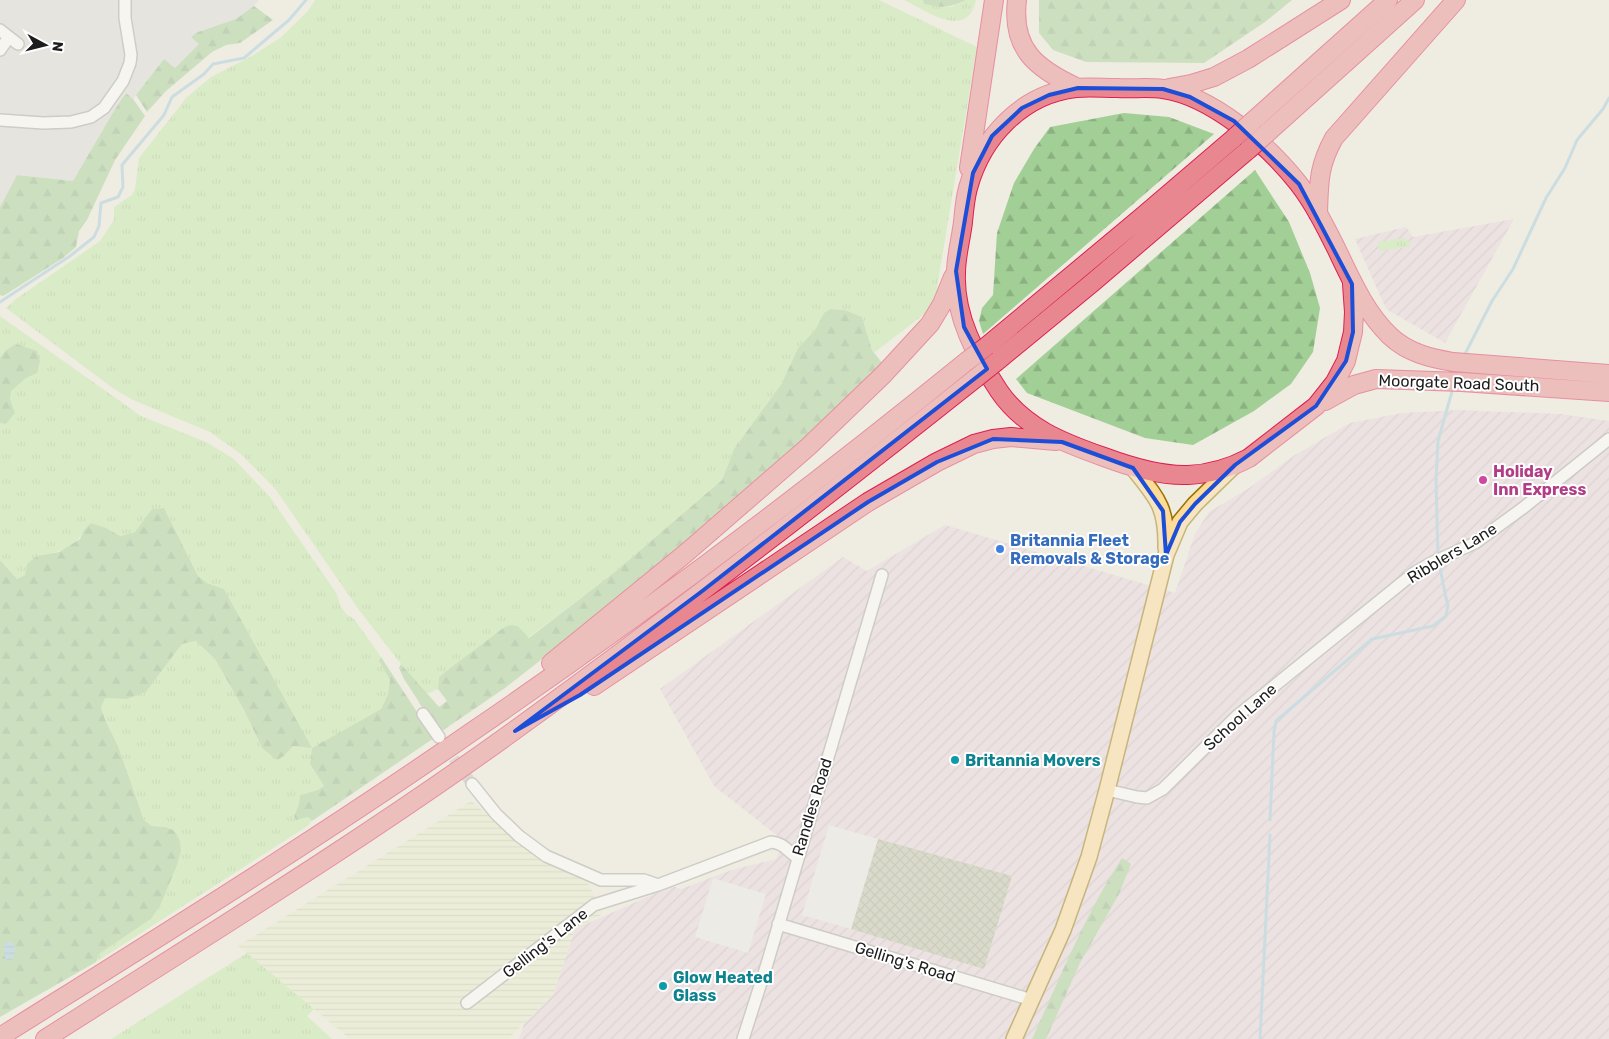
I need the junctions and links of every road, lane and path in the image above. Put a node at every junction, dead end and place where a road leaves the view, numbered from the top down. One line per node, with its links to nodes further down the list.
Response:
1 (125, 0): 12 (street)
2 (994, 0): 13 (highway)
3 (1016, 0): 10 (highway)
4 (1341, 0): 11 (highway)
5 (1388, 0): 28 (highway, bridge)
6 (1414, 0): 29 (highway, bridge)
7 (1456, 0): 14 (highway)
8 (9, 37): 9 (street)
9 (0, 50)
10 (1078, 88): 11 (highway); 13 (highway)
11 (1163, 89): 14 (highway)
12 (0, 120)
13 (967, 191): 15 (highway)
14 (1318, 214): 16 (highway)
15 (956, 271): 21 (highway); 28 (highway)
16 (1352, 284): 17 (highway, Moorgate Road South); 19 (highway)
17 (1609, 374)
18 (1609, 392): 19 (highway, Moorgate Road South)
19 (1316, 406): 22 (highway)
20 (1609, 439): 26 (street, Ribblers Lane)
21 (1062, 442): 23 (highway); 29 (highway)
22 (1235, 465): 23 (highway); 24 (main road)
23 (1133, 468): 24 (main road)
24 (1166, 555): 32 (main road)
25 (882, 576): 33 (street, Randles Road)
26 (1367, 612): 32 (street, School Lane)
27 (423, 714): 30 (street)
28 (474, 731): 40 (highway)
29 (515, 731): 41 (highway)
30 (439, 737)
31 (472, 784): 34 (street, Gelling's Lane)
32 (1107, 790): 38 (main road)
33 (797, 857): 35 (street, Gelling's Lane); 37 (street, Randles Road)
34 (601, 880): 35 (street, Gelling's Lane); 36 (street)
35 (658, 884): 36 (street, Gelling's Lane)
36 (604, 903): 39 (street, Gelling's Lane)
37 (778, 924): 38 (street, Gelling's Road); 42 (street, Randles Road)
38 (1032, 1000): 43 (main road)
39 (467, 1003)
40 (0, 1037)
41 (45, 1039)
42 (743, 1039)
43 (1014, 1039)

